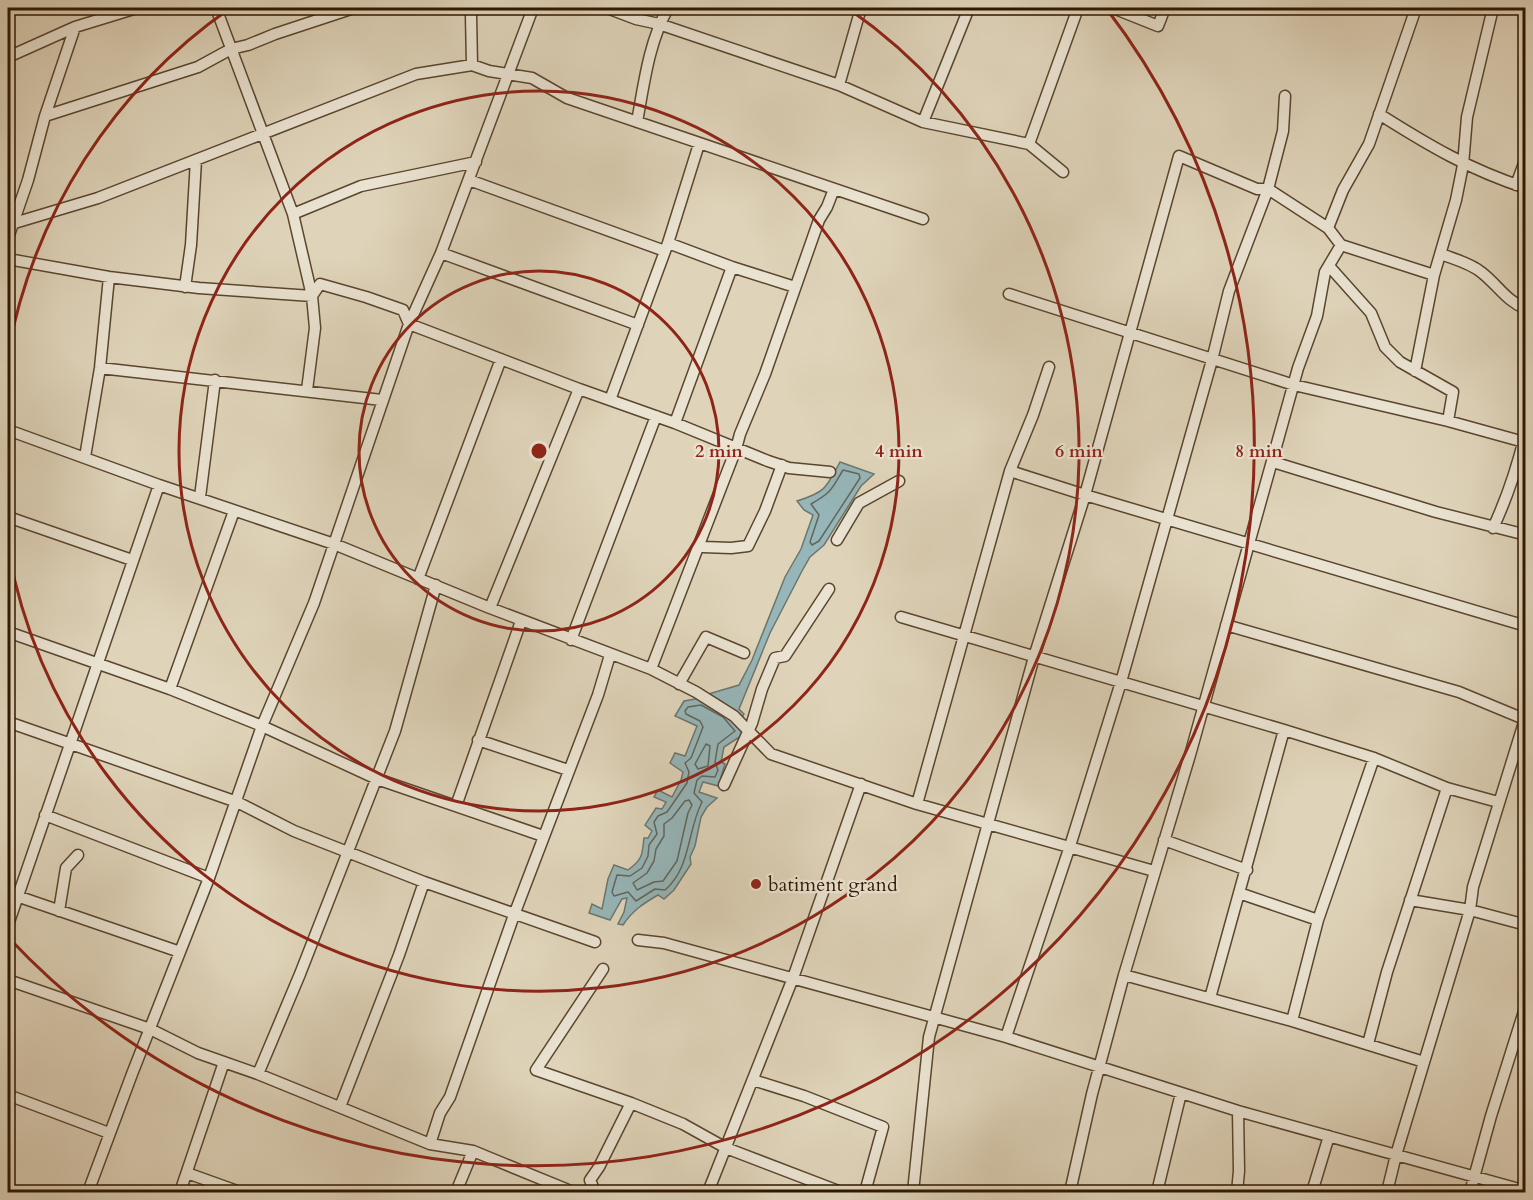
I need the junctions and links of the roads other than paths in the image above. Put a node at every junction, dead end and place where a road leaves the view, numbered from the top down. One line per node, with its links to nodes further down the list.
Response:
1 (137, 8): 16 (street)
2 (216, 8): 17 (street)
3 (354, 8): 17 (street)
4 (469, 8): 19 (street)
5 (533, 8): 20 (street)
6 (607, 8): 15 (street)
7 (668, 8): 15 (street)
8 (861, 8): 21 (street)
9 (969, 8): 26 (street)
10 (1078, 8): 29 (street)
11 (1113, 8): 12 (street)
12 (1165, 8)
13 (1416, 8): 23 (street)
14 (1493, 8): 33 (street)
15 (659, 24): 21 (street); 25 (street)
16 (75, 27): 18 (street); 24 (street)
17 (231, 49): 24 (street); 27 (street)
18 (8, 57)
19 (472, 65): 20 (street); 27 (street)
20 (507, 74): 25 (street); 32 (street)
21 (839, 85): 26 (street)
22 (1285, 96): 38 (street)
23 (1379, 114): 33 (street); 42 (street)
24 (45, 116): 41 (street)
25 (637, 122): 28 (street)
26 (923, 122): 29 (street)
27 (262, 135): 31 (street); 39 (street)
28 (699, 144): 37 (street); 45 (street)
29 (1029, 144): 34 (street)
30 (1526, 158): 36 (street)
31 (196, 160): 41 (street); 53 (street)
32 (476, 162): 35 (street); 39 (street)
33 (1463, 165): 36 (street); 47 (street)
34 (1063, 172)
35 (469, 180): 45 (street); 46 (street)
36 (1521, 187)
37 (834, 189): 40 (street); 54 (street)
38 (1268, 189): 42 (street); 60 (street); 62 (street)
39 (293, 214): 56 (street)
40 (923, 219)
41 (11, 224): 43 (street)
42 (1328, 228): 44 (street)
43 (8, 238)
44 (1341, 245): 49 (street); 51 (street)
45 (667, 247): 50 (street); 59 (street)
46 (441, 253): 58 (street); 59 (street)
47 (1441, 254): 51 (street); 57 (street)
48 (8, 259): 52 (street)
49 (1329, 266): 65 (street); 67 (street)
50 (732, 267): 54 (street); 74 (street)
51 (1434, 275): 65 (street)
52 (109, 277): 53 (street); 64 (street)
53 (185, 287): 56 (street)
54 (795, 287): 77 (street)
55 (1009, 294): 60 (street)
56 (312, 296): 58 (street); 69 (street)
57 (1526, 309)
58 (409, 324): 61 (street); 70 (street)
59 (638, 326): 71 (street)
60 (1129, 333): 62 (street); 85 (street)
61 (501, 359): 68 (street); 97 (street)
62 (1212, 360): 67 (street); 89 (street)
63 (1049, 367): 81 (street)
64 (100, 368): 66 (street); 78 (street)
65 (1415, 371): 73 (street)
66 (214, 380): 69 (street); 86 (street)
67 (1294, 385): 73 (street); 79 (street)
68 (579, 389): 71 (street); 100 (street)
69 (307, 390): 70 (street)
70 (382, 400): 94 (street)
71 (610, 400): 72 (street)
72 (656, 416): 74 (street); 107 (street)
73 (1448, 421): 76 (street)
74 (675, 423): 77 (street)
75 (8, 430): 78 (street)
76 (1525, 439): 90 (street)
77 (736, 449): 80 (street); 112 (street)
78 (85, 457): 84 (street)
79 (1273, 462): 90 (street); 93 (street)
80 (782, 465): 82 (street); 95 (street)
81 (1010, 471): 85 (street); 106 (street)
82 (830, 472)
83 (899, 480): 92 (street)
84 (159, 485): 86 (street); 96 (street)
85 (1085, 495): 89 (street); 110 (street)
86 (200, 497): 87 (street)
87 (234, 511): 94 (street); 115 (street)
88 (8, 517): 96 (street)
89 (1167, 519): 93 (street); 113 (street)
90 (1493, 528): 91 (street)
91 (1526, 536)
92 (837, 540)
93 (1248, 543): 103 (street); 104 (street)
94 (334, 544): 97 (street); 119 (street)
95 (704, 547)
96 (132, 560): 111 (street)
97 (418, 579): 98 (street)
98 (436, 585): 100 (street); 126 (street)
99 (830, 589): 121 (street)
100 (490, 608): 102 (street)
101 (901, 617): 106 (street)
102 (521, 621): 107 (street); 122 (street)
103 (1226, 625): 116 (street); 117 (street)
104 (1526, 626)
105 (8, 632): 111 (street)
106 (965, 636): 110 (street); 132 (street)
107 (571, 640): 109 (street)
108 (744, 653): 114 (street)
109 (610, 655): 112 (street); 125 (street)
110 (1034, 657): 113 (street); 135 (street)
111 (96, 663): 115 (street); 123 (street)
112 (651, 669): 114 (street)
113 (1121, 682): 116 (street); 138 (street)
114 (679, 684): 121 (street)
115 (170, 689): 119 (street)
116 (1202, 706): 120 (street); 137 (street)
117 (1525, 719): 131 (street)
118 (8, 722): 123 (street)
119 (262, 726): 126 (street); 130 (street)
120 (1284, 730): 124 (street); 141 (street)
121 (748, 731): 127 (street); 128 (street)
122 (478, 740): 125 (street); 133 (street)
123 (70, 744): 130 (street); 134 (street)
124 (1374, 758): 129 (street); 151 (street)
125 (568, 770): 136 (street)
126 (377, 778): 133 (street); 139 (street)
127 (861, 784): 132 (street); 159 (street)
128 (724, 785)
129 (1447, 788): 131 (street); 147 (street)
130 (237, 802): 139 (street); 143 (street)
131 (1498, 802): 148 (street)
132 (917, 804): 135 (street)
133 (456, 806): 136 (street)
134 (45, 815): 143 (street); 146 (street)
135 (989, 824): 138 (street); 163 (street)
136 (543, 836): 150 (street)
137 (1164, 840): 141 (street); 142 (street)
138 (1070, 846): 142 (street); 166 (street)
139 (348, 852): 144 (street); 171 (street)
140 (78, 855): 149 (street)
141 (1247, 870): 145 (street)
142 (1154, 871): 158 (street)
143 (209, 878): 156 (street)
144 (424, 882): 150 (street); 176 (street)
145 (1239, 893): 151 (street); 161 (street)
146 (12, 895): 149 (street); 152 (street)
147 (1410, 900): 148 (street); 167 (street)
148 (1470, 910): 153 (street); 169 (street)
149 (59, 911): 156 (street)
150 (514, 915): 155 (street); 180 (street)
151 (1318, 920): 164 (street)
152 (8, 925)
153 (1526, 925)
154 (638, 940): 159 (street)
155 (595, 942)
156 (180, 952): 165 (street)
157 (603, 969): 175 (street)
158 (1124, 975): 161 (street); 170 (street)
159 (793, 978): 163 (street); 172 (street)
160 (8, 980): 165 (street)
161 (1210, 998): 164 (street)
162 (1526, 1005): 185 (street)
163 (934, 1017): 166 (street); 196 (street)
164 (1292, 1021): 167 (street)
165 (150, 1029): 168 (street); 178 (street)
166 (1006, 1037): 170 (street)
167 (1368, 1044): 169 (street)
168 (224, 1062): 171 (street); 184 (street)
169 (1424, 1062): 183 (street)
170 (1099, 1067): 173 (street); 197 (street)
171 (258, 1074): 176 (street)
172 (753, 1080): 181 (street); 195 (street)
173 (1181, 1094): 177 (street); 198 (street)
174 (8, 1095): 178 (street)
175 (631, 1103): 181 (street); 192 (street)
176 (340, 1107): 180 (street)
177 (1238, 1110): 179 (street); 199 (street)
178 (109, 1133): 187 (street)
179 (1329, 1136): 183 (street); 200 (street)
180 (430, 1144): 182 (street)
181 (726, 1148): 193 (street); 194 (street)
182 (473, 1151): 190 (street); 191 (street)
183 (1396, 1155): 185 (street); 201 (street)
184 (187, 1173): 188 (street); 189 (street)
185 (1474, 1178): 186 (street); 202 (street)
186 (1526, 1191)
187 (88, 1192)
188 (180, 1192)
189 (240, 1192)
190 (456, 1192)
191 (573, 1192)
192 (595, 1192)
193 (708, 1192)
194 (841, 1192)
195 (865, 1192)
196 (913, 1192)
197 (1070, 1192)
198 (1157, 1192)
199 (1237, 1192)
200 (1312, 1192)
201 (1387, 1192)
202 (1470, 1192)

